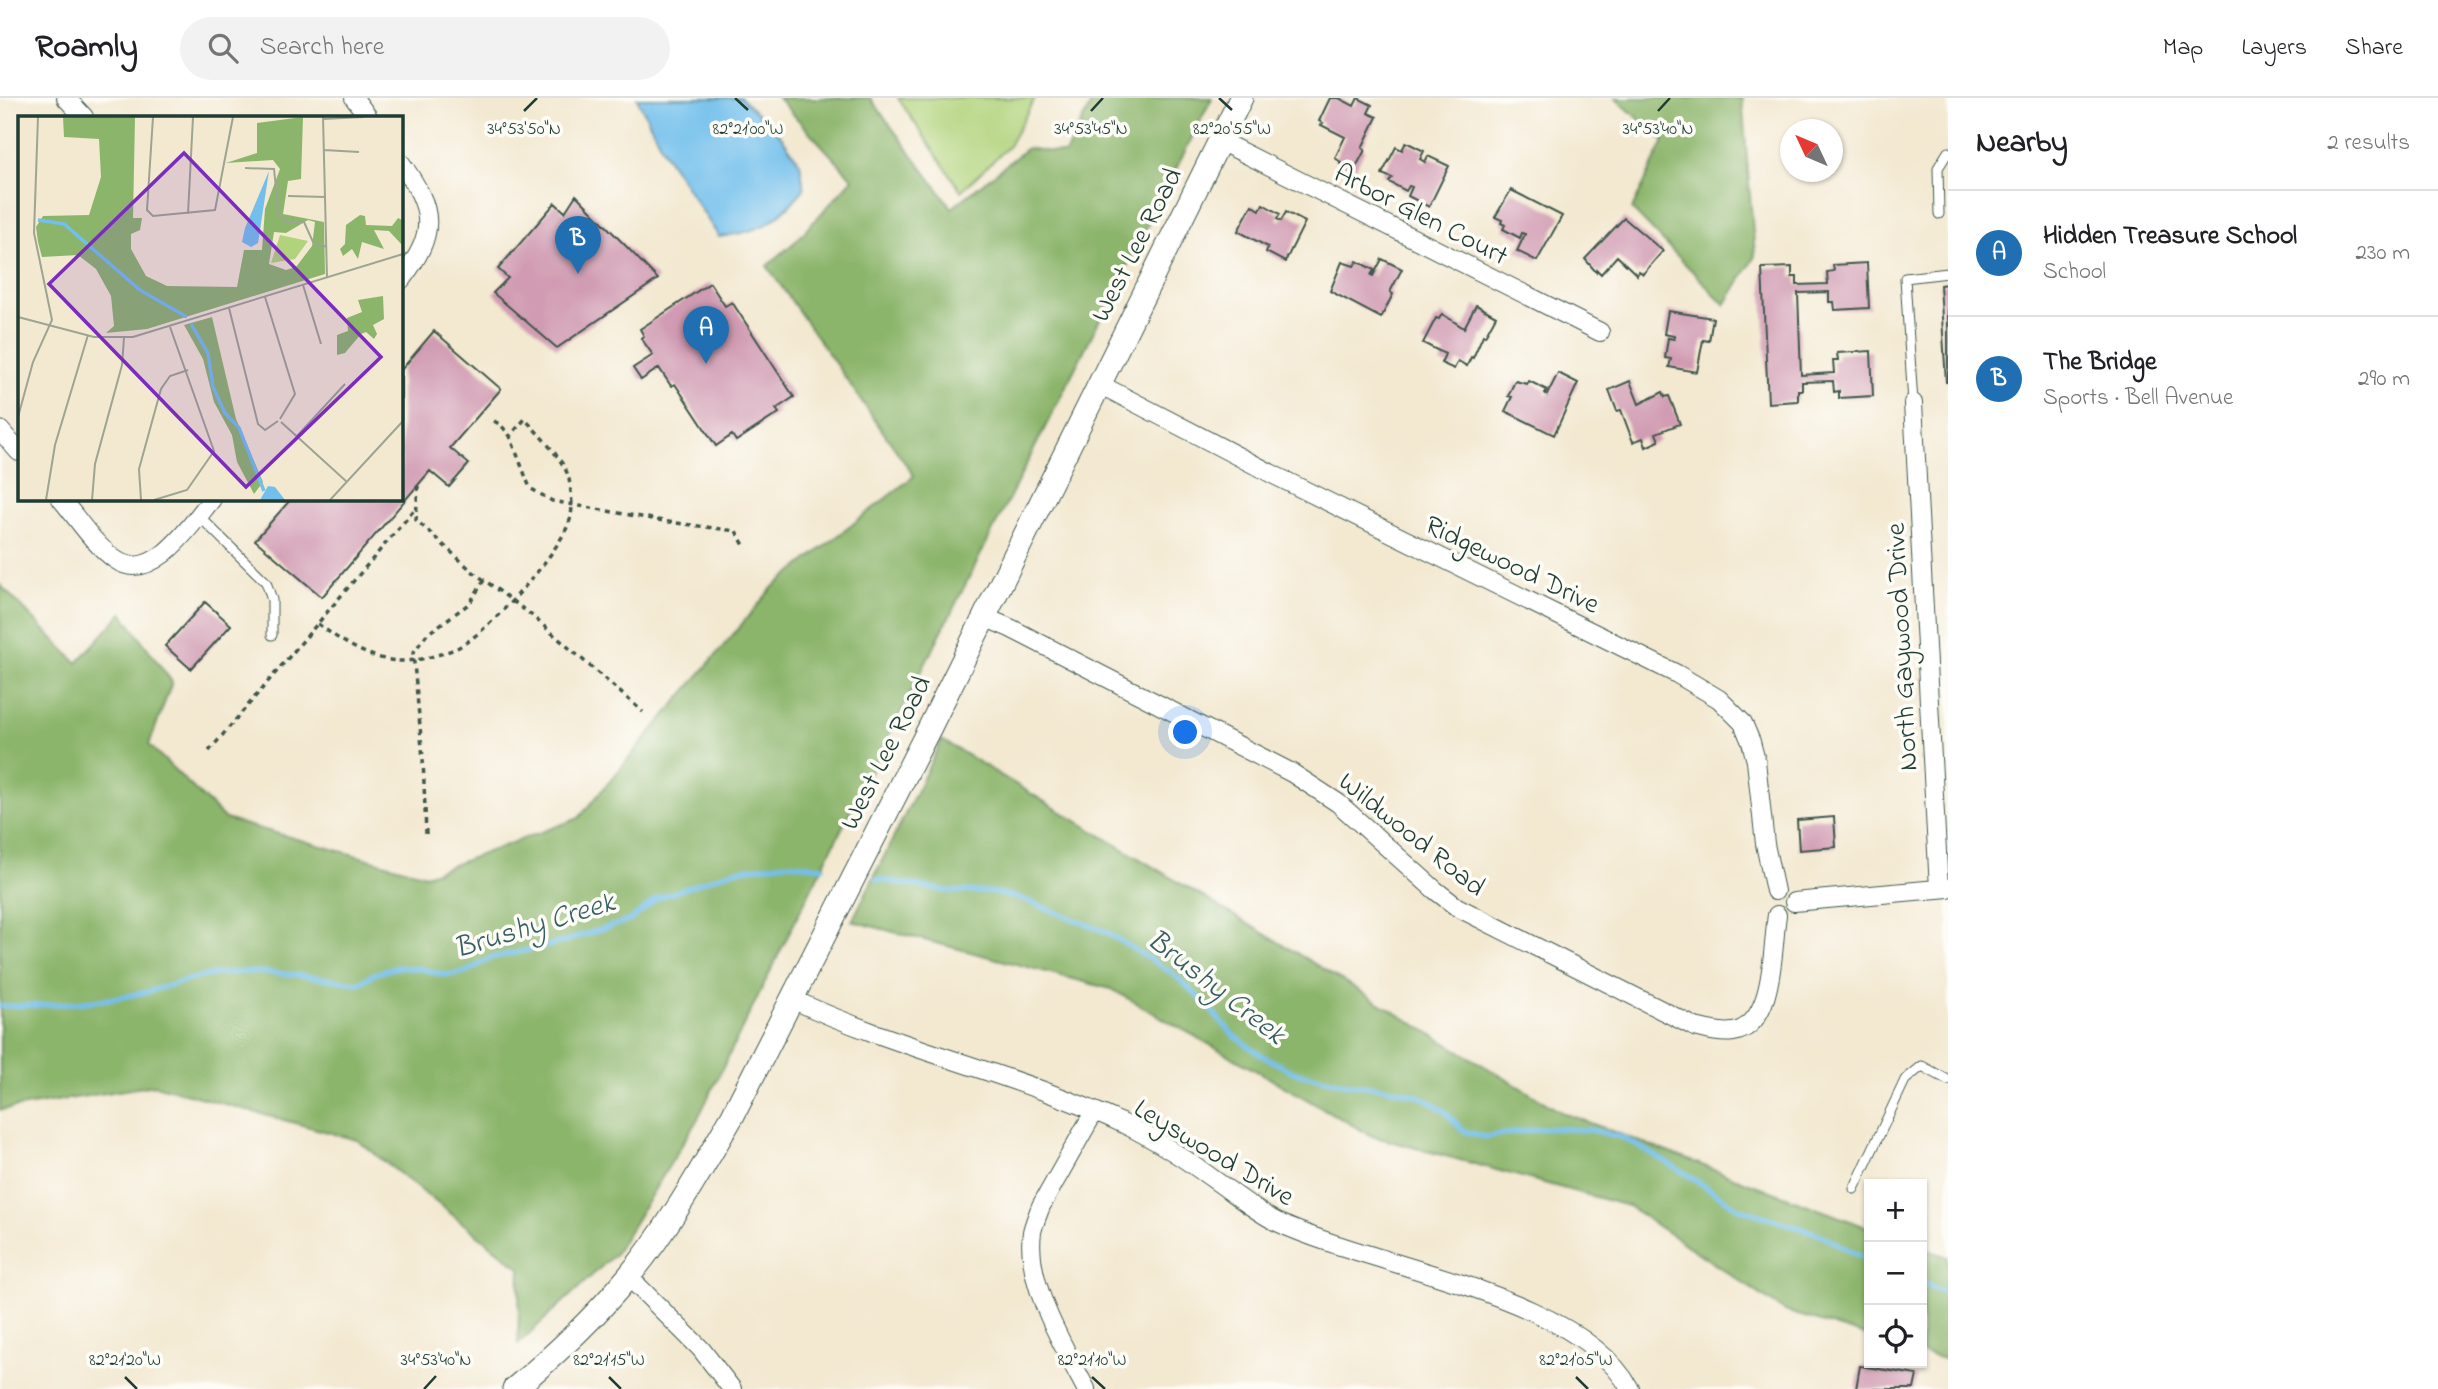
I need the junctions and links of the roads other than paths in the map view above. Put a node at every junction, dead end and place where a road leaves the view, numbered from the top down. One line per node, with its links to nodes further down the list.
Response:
1 (66, 98): 4 (street)
2 (354, 98): 5 (street)
3 (1241, 98): 6 (street, West Lee Road)
4 (83, 116)
5 (367, 116)
6 (1220, 141): 12 (street, Arbor Glen Court); 13 (street, West Lee Road)
7 (1948, 152): 9 (lane)
8 (402, 164): 11 (street)
9 (1939, 214)
10 (1948, 273): 14 (lane)
11 (402, 278)
12 (1600, 332)
13 (1099, 384): 20 (street, West Lee Road); 23 (street, Ridgewood Drive)
14 (1913, 403): 22 (street, North Gaywood Drive)
15 (0, 430): 16 (street)
16 (18, 451)
17 (62, 500): 19 (street)
18 (211, 500): 19 (street)
19 (198, 515): 21 (lane)
20 (984, 617): 25 (street, Wildwood Road); 26 (street, West Lee Road)
21 (272, 635)
22 (1943, 888): 24 (street)
23 (1775, 891): 24 (street); 25 (street)
24 (1794, 902): 25 (street)
25 (1777, 915)
26 (794, 1000): 28 (street, Leyswood Drive); 30 (street, West Lee Road)
27 (1948, 1080): 29 (lane)
28 (1094, 1112): 33 (street); 34 (street, Leyswood Drive)
29 (1854, 1189)
30 (628, 1276): 31 (street, West Lee Road); 32 (street)
31 (514, 1389)
32 (732, 1389)
33 (1086, 1389)
34 (1630, 1389)

